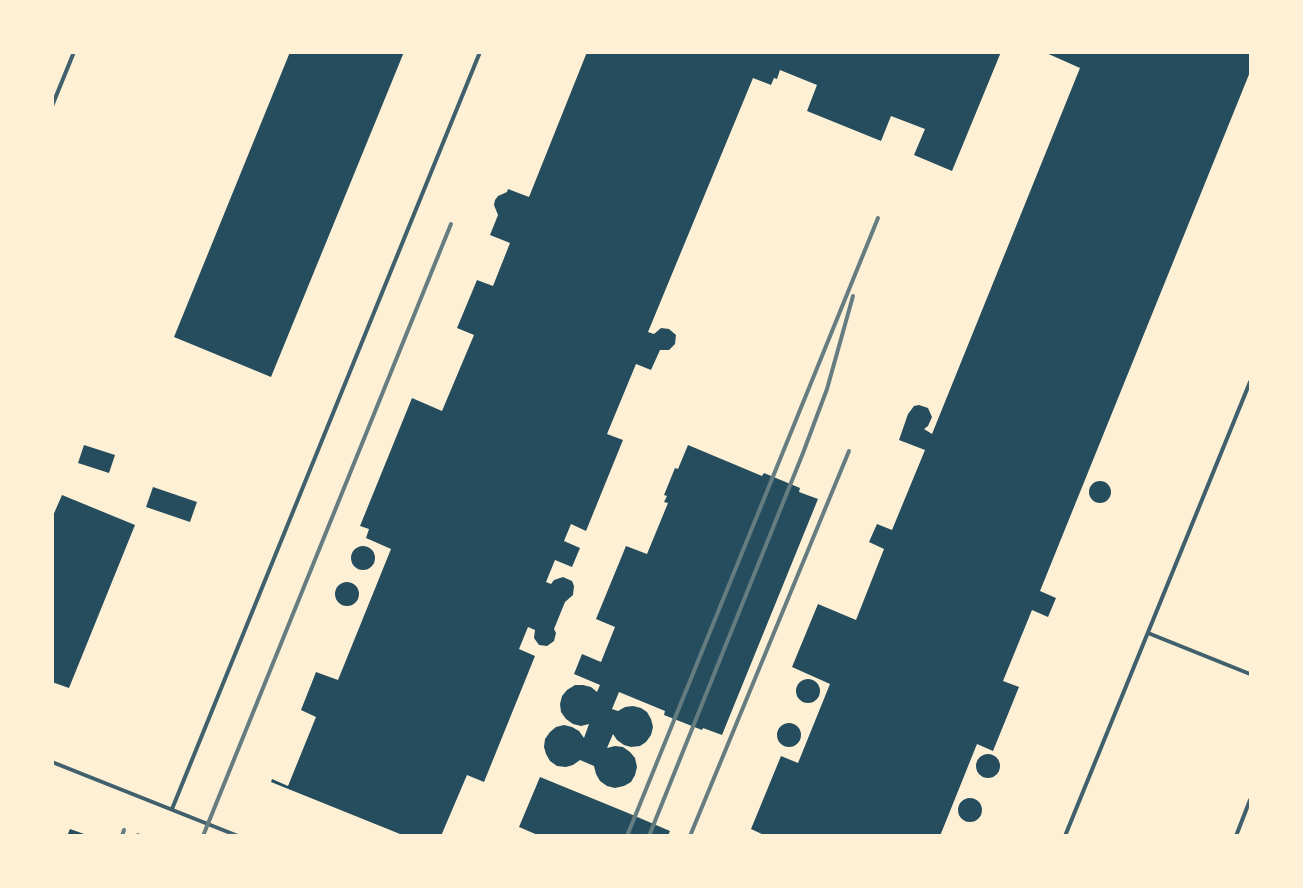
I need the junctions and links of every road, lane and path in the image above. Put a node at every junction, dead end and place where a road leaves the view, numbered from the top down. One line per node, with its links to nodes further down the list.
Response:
1 (74, 52): 3 (lane)
2 (480, 52): 9 (lane)
3 (52, 106)
4 (1250, 382): 5 (lane)
5 (1148, 633): 6 (lane); 11 (lane)
6 (1250, 674)
7 (52, 762): 9 (lane)
8 (1250, 800): 12 (lane)
9 (172, 808): 10 (lane)
10 (238, 836)
11 (1065, 836)
12 (1236, 836)

